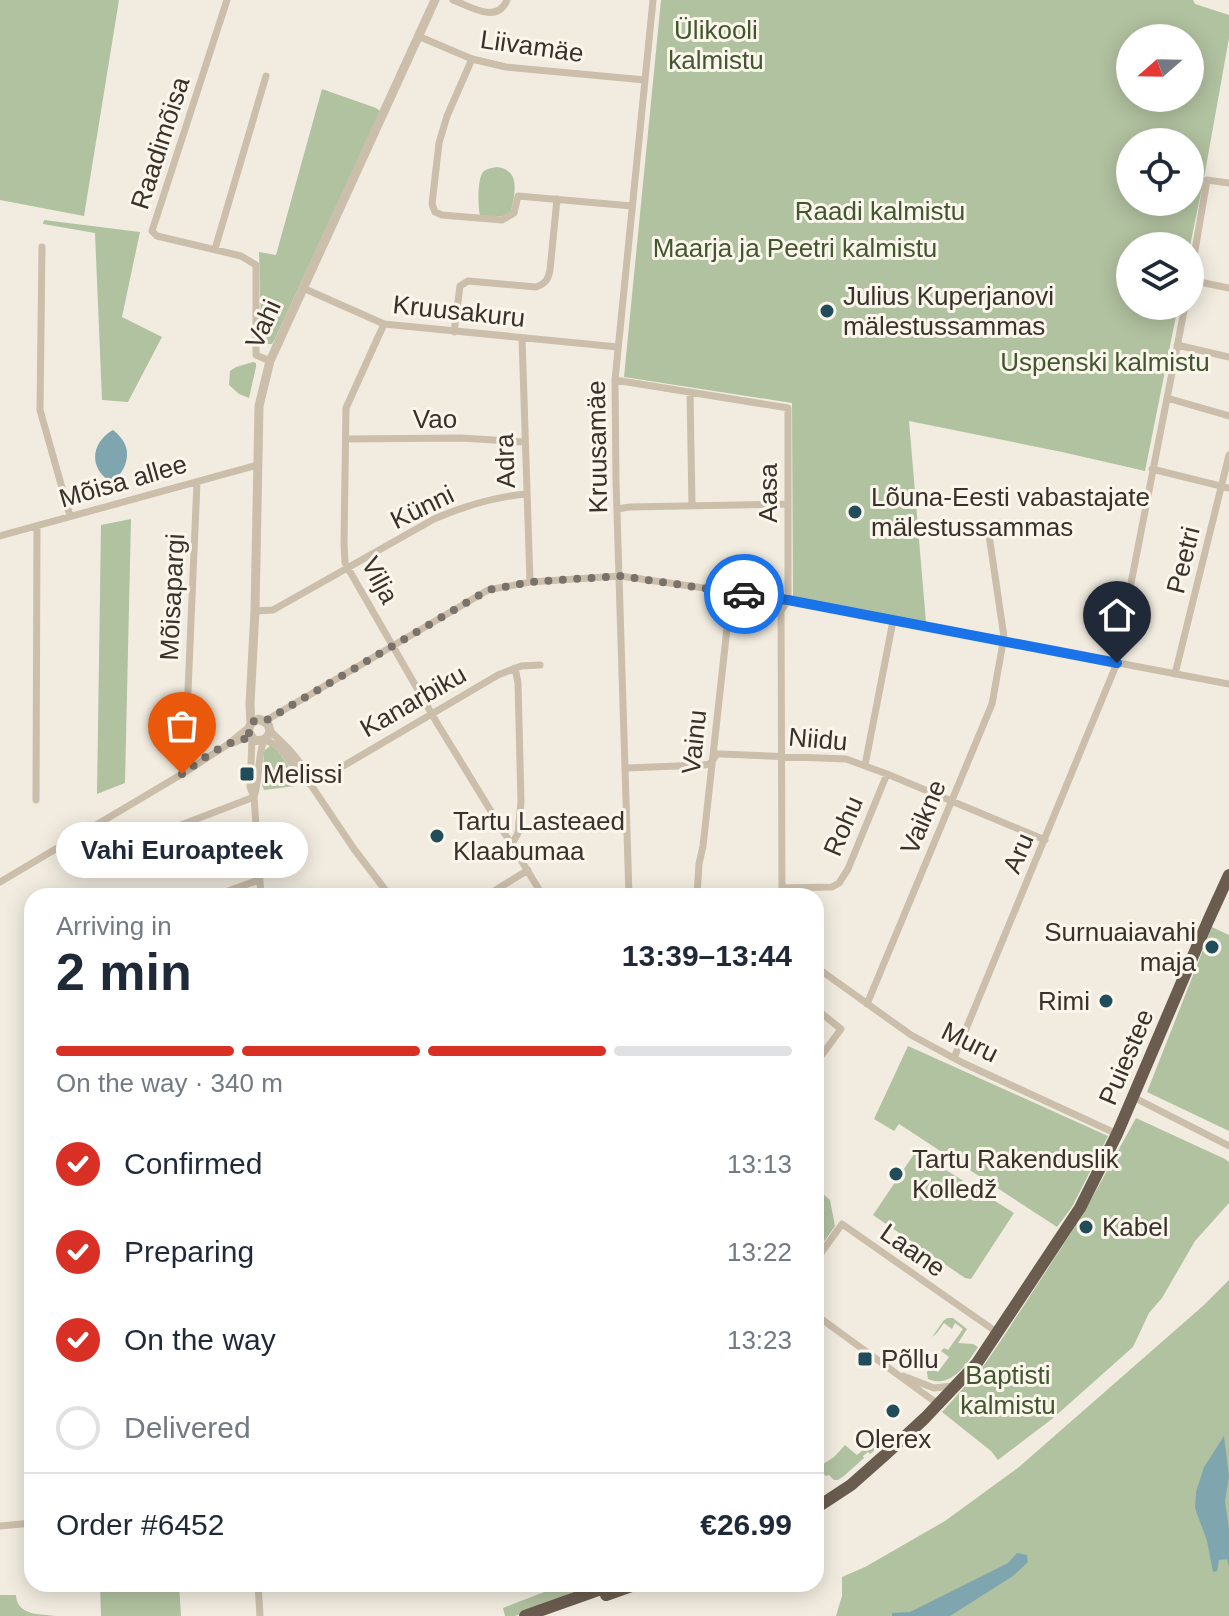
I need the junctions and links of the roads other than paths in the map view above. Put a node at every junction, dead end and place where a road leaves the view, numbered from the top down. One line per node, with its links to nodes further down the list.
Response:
1 (227, 0): 15 (street, Raadimõisa)
2 (435, 0): 6 (street, Vahi)
3 (453, 0): 4 (street)
4 (507, 0)
5 (653, 0): 9 (street, Kruusamäe)
6 (418, 36): 7 (street, Liivamäe); 17 (street, Vahi)
7 (472, 59): 9 (street, Liivamäe); 11 (street)
8 (266, 76): 15 (street)
9 (645, 80): 12 (street, Kruusamäe)
10 (1229, 183): 13 (street)
11 (557, 199): 12 (street); 21 (street)
12 (632, 206): 24 (street, Kruusamäe)
13 (1198, 232)
14 (42, 247): 42 (street)
15 (215, 249): 26 (street, Raadimõisa)
16 (1204, 283): 18 (street)
17 (303, 288): 20 (street, Kruusakuru); 26 (street, Vahi)
18 (1229, 288)
19 (1182, 320): 23 (street, Aru)
20 (384, 324): 21 (street, Kruusakuru); 31 (street, Vilja)
21 (454, 332): 22 (street, Kruusakuru)
22 (522, 338): 24 (street, Kruusakuru); 32 (street, Adra)
23 (1177, 345): 25 (street); 29 (street, Aru)
24 (618, 347): 27 (street, Kruusamäe)
25 (1229, 357)
26 (270, 361): 34 (street, Vahi)
27 (615, 380): 28 (street, Aasa); 41 (street, Kruusamäe)
28 (690, 392): 39 (street, Aasa); 40 (street)
29 (1167, 398): 30 (street); 35 (street, Aru)
30 (1229, 416)
31 (346, 439): 32 (street, Vao); 46 (street, Vilja)
32 (524, 442): 38 (street, Adra)
33 (1229, 455): 37 (street, Peetri)
34 (257, 465): 36 (street, Mõisa allee); 51 (street, Vahi)
35 (1152, 469): 37 (street); 55 (street, Aru)
36 (197, 482): 42 (street, Mõisa allee); 61 (street, Mõisapargi)
37 (1225, 487): 58 (street, Peetri)
38 (526, 494): 46 (street, Künni); 48 (street, Adra)
39 (788, 504): 40 (street); 50 (street, Aasa)
40 (692, 505): 41 (street)
41 (617, 509): 47 (street, Kruusamäe)
42 (70, 516): 43 (street, Mõisa allee)
43 (37, 526): 45 (street, Mõisa allee); 72 (street)
44 (988, 528): 53 (street, Vaikne)
45 (0, 536)
46 (348, 568): 51 (street, Künni); 54 (street, Vilja)
47 (620, 576): 48 (street); 49 (street); 68 (street, Kruusamäe)
48 (530, 582): 54 (street)
49 (731, 592): 50 (street); 66 (street, Vainu)
50 (788, 600): 52 (street); 65 (street, Aasa)
51 (255, 611): 62 (street, Vahi)
52 (893, 621): 53 (street); 67 (street, Rohu)
53 (1004, 642): 55 (street); 73 (street, Vaikne)
54 (393, 646): 60 (street, Vilja); 62 (street)
55 (1117, 663): 58 (street); 74 (street, Aru)
56 (540, 665): 57 (street, Kanarbiku)
57 (515, 668): 60 (street, Kanarbiku); 76 (street)
58 (1175, 674): 59 (street)
59 (1229, 684)
60 (431, 713): 70 (street, Kanarbiku); 76 (street, Vilja)
61 (187, 714)
62 (260, 727): 63 (street, Vahi); 64 (street); 70 (street); 71 (street)
63 (252, 739): 64 (street); 71 (street)
64 (227, 745): 80 (street)
65 (781, 756): 66 (street, Niidu); 67 (street, Niidu); 88 (street, Aasa)
66 (713, 760): 68 (street, Niidu); 87 (street, Vainu)
67 (865, 765): 69 (street, Niidu)
68 (626, 768): 86 (street, Kruusamäe)
69 (887, 774): 73 (street, Niidu); 89 (street, Rohu)
70 (311, 785): 83 (street)
71 (254, 797): 75 (street); 79 (street)
72 (36, 800)
73 (951, 801): 74 (street, Niidu); 91 (street, Vaikne)
74 (1045, 840): 94 (street, Aru)
75 (139, 841)
76 (512, 844): 77 (street, Vilja)
77 (528, 870): 84 (street); 85 (street, Vilja)
78 (1229, 875): 95 (highway, Puiestee)
79 (259, 880): 81 (street); 82 (street)
80 (0, 882)
81 (236, 888)
82 (260, 888)
83 (384, 888)
84 (499, 888)
85 (538, 888)
86 (629, 888)
87 (698, 888)
88 (782, 888)
89 (822, 888)
90 (824, 975): 91 (street, Muru)
91 (867, 1004): 94 (street, Muru)
92 (824, 1015): 93 (street)
93 (824, 1052)
94 (954, 1058): 96 (street, Muru)
95 (1133, 1097): 96 (highway, Puiestee); 97 (street)
96 (1117, 1134): 100 (highway, Puiestee)
97 (1229, 1146)
98 (824, 1249): 100 (street, Laane)
99 (824, 1321): 101 (street)
100 (998, 1333): 102 (highway, Puiestee)
101 (898, 1374): 102 (street); 103 (street)
102 (958, 1384): 103 (highway, Puiestee)
103 (938, 1404): 104 (highway, Puiestee)
104 (824, 1502)
105 (24, 1524): 106 (street)
106 (0, 1526)
107 (258, 1592): 110 (street)
108 (592, 1592): 111 (highway)
109 (615, 1592): 112 (highway)
110 (260, 1616)
111 (525, 1616)
112 (549, 1616)

